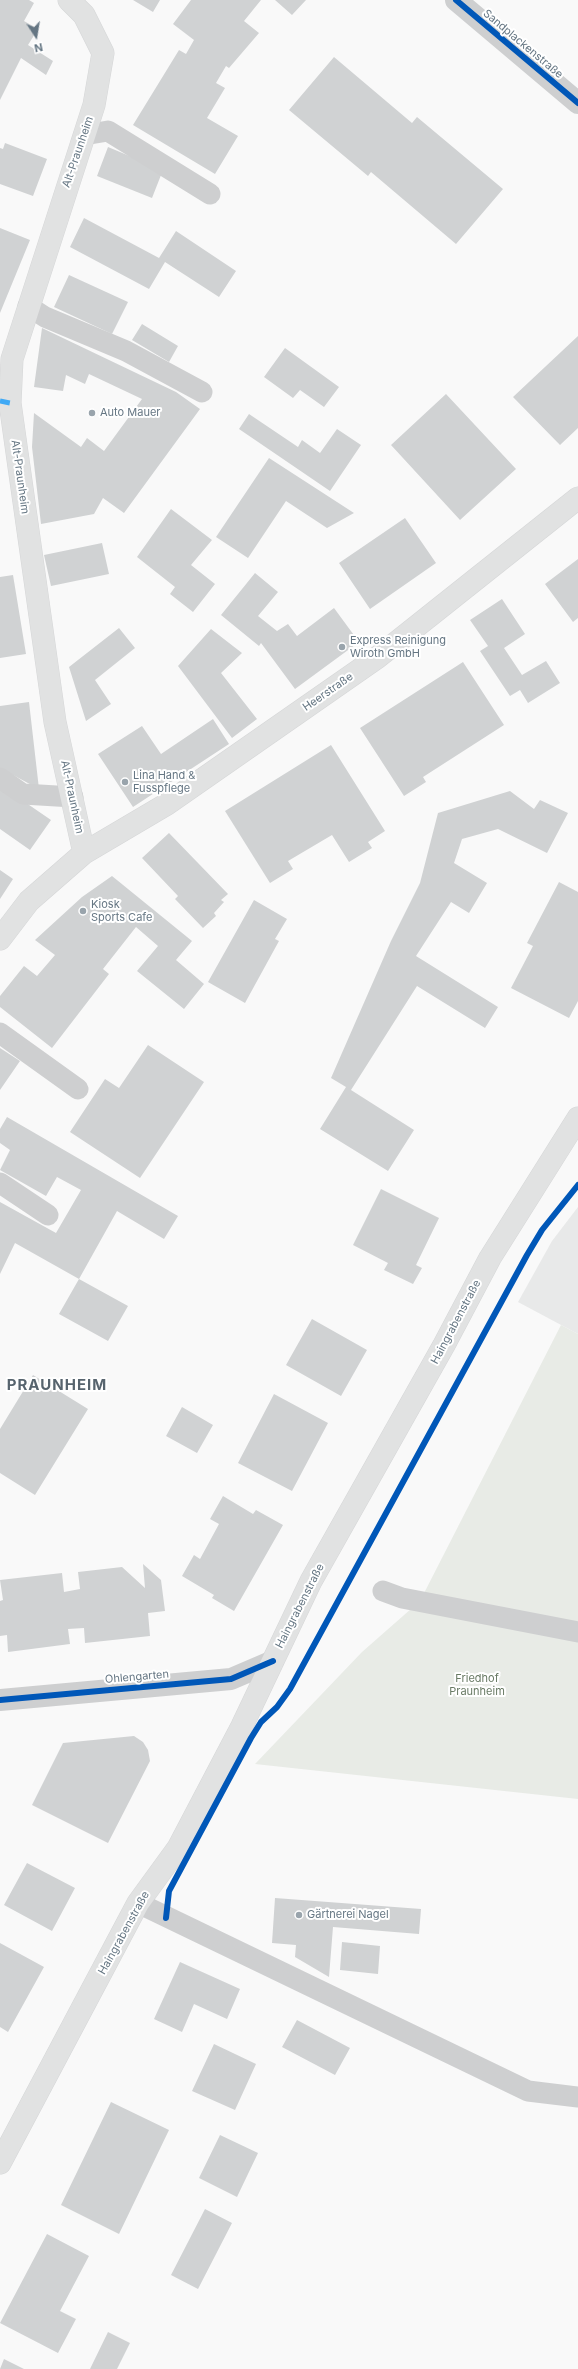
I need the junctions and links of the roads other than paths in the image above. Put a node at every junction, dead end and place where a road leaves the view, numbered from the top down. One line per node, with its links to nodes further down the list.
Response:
1 (69, 0): 4 (main road, Alt-Praunheim)
2 (456, 0): 3 (street, Sandplackenstraße)
3 (578, 103)
4 (84, 135): 5 (lane); 6 (main road, Alt-Praunheim)
5 (210, 194)
6 (28, 306): 7 (lane); 8 (main road, Alt-Praunheim)
7 (202, 392)
8 (5, 402): 11 (main road, Alt-Praunheim)
9 (578, 498): 12 (main road, Heerstraße)
10 (0, 778): 11 (lane)
11 (73, 797): 12 (main road, Alt-Praunheim)
12 (84, 853): 13 (main road)
13 (0, 939)
14 (0, 1033): 15 (lane)
15 (78, 1089)
16 (578, 1118): 21 (main road, Haingrabenstraße)
17 (0, 1183): 18 (lane)
18 (48, 1215)
19 (383, 1591): 20 (lane)
20 (578, 1632)
21 (272, 1661): 22 (street, Ohlengarten); 23 (main road, Haingrabenstraße)
22 (0, 1700)
23 (138, 1903): 24 (lane); 25 (main road, Haingrabenstraße)
24 (578, 2097)
25 (0, 2163)

